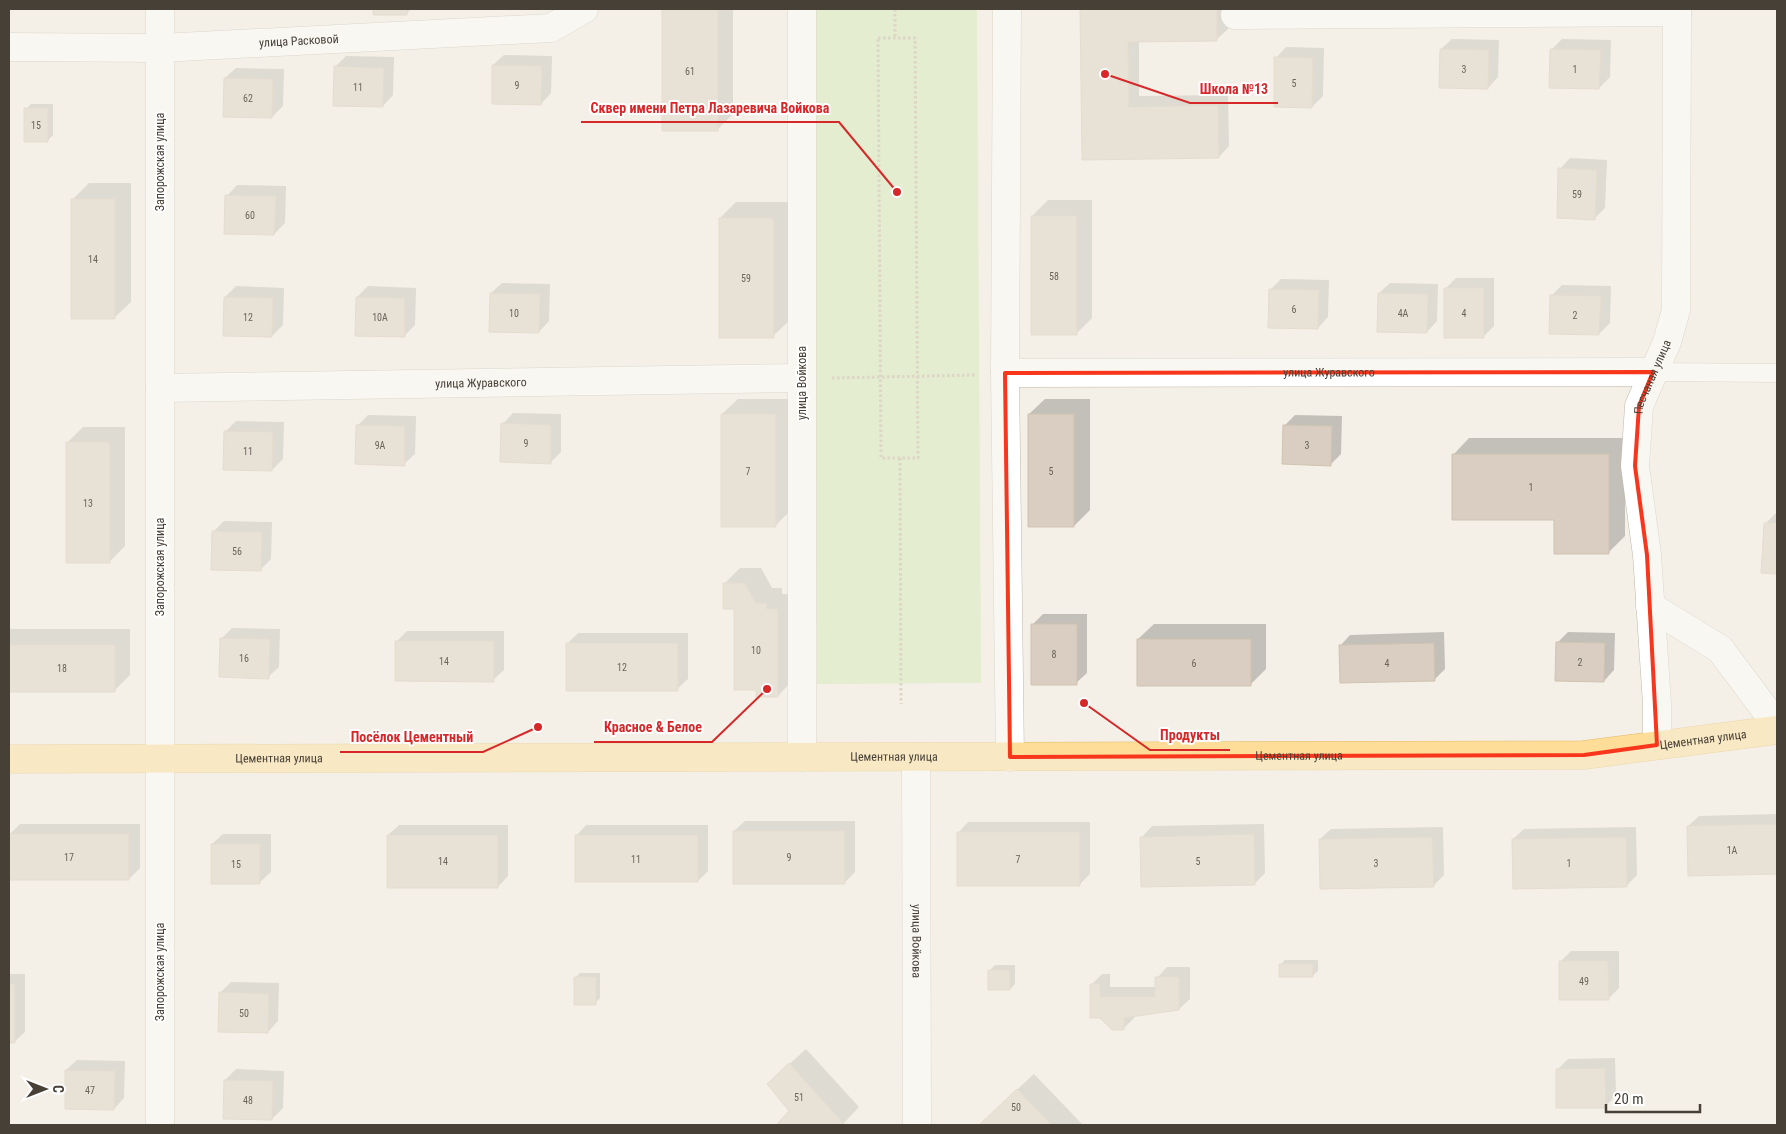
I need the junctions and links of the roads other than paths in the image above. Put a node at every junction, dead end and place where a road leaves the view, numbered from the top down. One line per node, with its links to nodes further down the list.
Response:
1 (160, 9): 8 (street, Запорожская улица)
2 (584, 9): 8 (street, улица Расковой)
3 (802, 9): 12 (street, улица Войкова)
4 (1007, 9): 9 (street)
5 (1677, 11): 6 (street); 10 (street, Песчаная улица)
6 (1235, 12)
7 (9, 47): 8 (street, улица Расковой)
8 (160, 48): 13 (street, Запорожская улица)
9 (1005, 372): 10 (street, улица Журавского); 20 (street)
10 (1653, 372): 11 (lane); 14 (street, Песчаная улица)
11 (1777, 373)
12 (802, 378): 13 (street, улица Журавского); 18 (street, улица Войкова)
13 (160, 388): 21 (street, Запорожская улица)
14 (1650, 606): 15 (street); 17 (street, Песчаная улица)
15 (1777, 725)
16 (1777, 730): 17 (main road, Цементная улица)
17 (1657, 745): 20 (main road, Цементная улица)
18 (802, 757): 19 (main road, Цементная улица); 21 (main road, Цементная улица)
19 (916, 757): 20 (main road, Цементная улица); 24 (street, улица Войкова)
20 (1010, 757)
21 (160, 758): 22 (main road, Цементная улица); 23 (street, Запорожская улица)
22 (9, 759)
23 (160, 1125)
24 (917, 1125)

